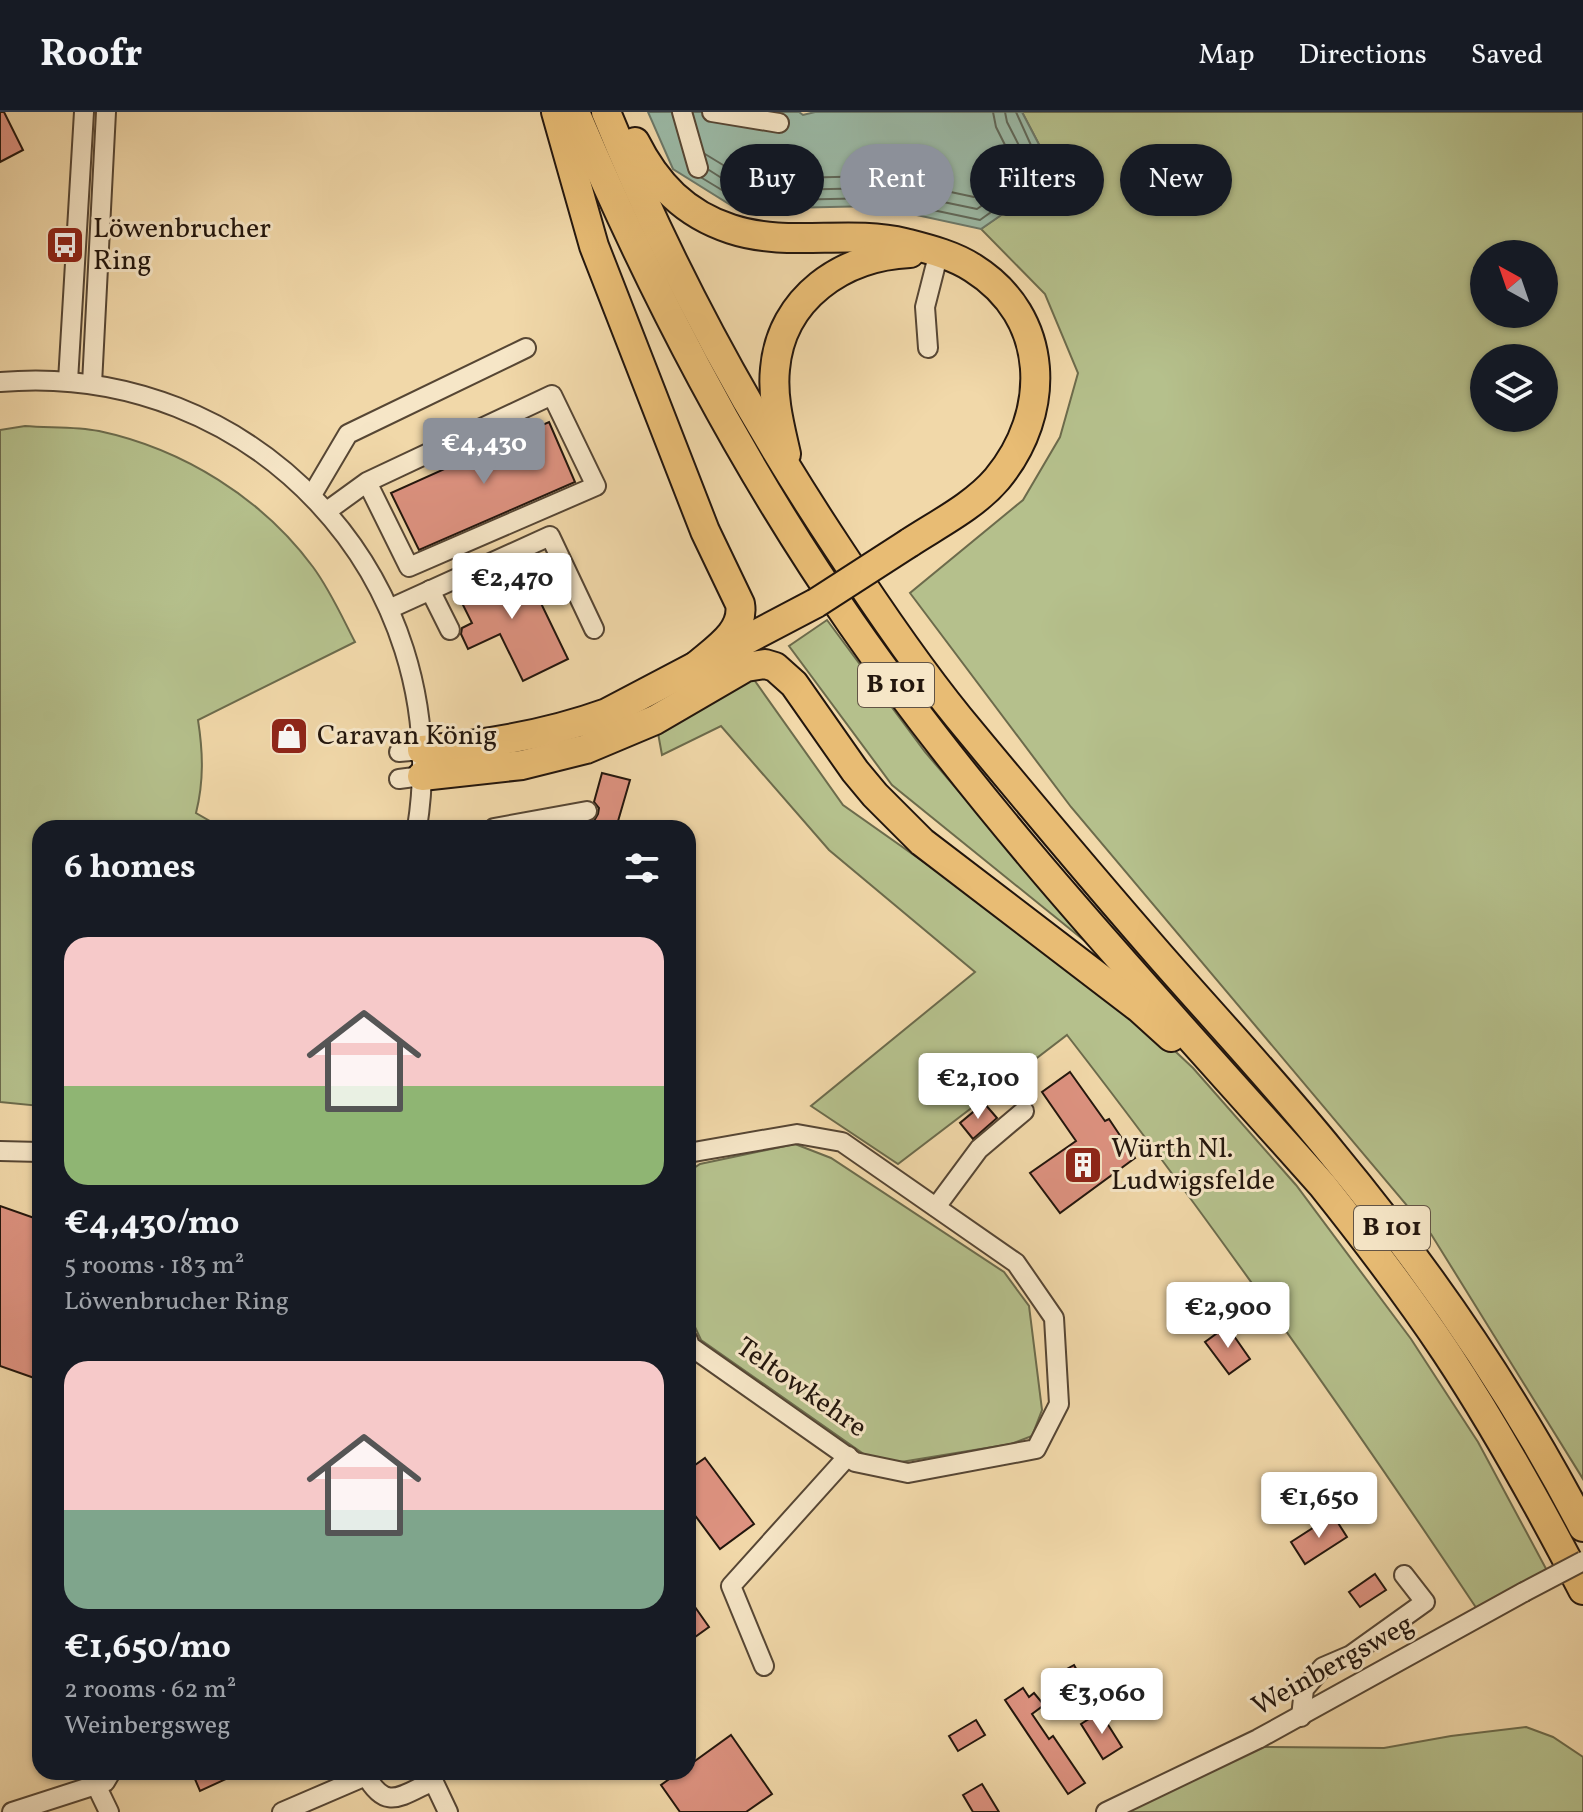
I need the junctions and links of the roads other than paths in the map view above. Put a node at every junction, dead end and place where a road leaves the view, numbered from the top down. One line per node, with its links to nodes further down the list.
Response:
1 (84, 112): 14 (street)
2 (106, 112): 16 (street)
3 (556, 112): 25 (highway)
4 (575, 112): 34 (highway, B 101)
5 (606, 112): 17 (highway, B 101)
6 (621, 112): 11 (highway)
7 (682, 112): 10 (street)
8 (712, 112): 9 (street)
9 (779, 123)
10 (698, 168)
11 (939, 252): 13 (street); 17 (highway); 25 (highway, bridge)
12 (526, 348): 19 (street)
13 (928, 348)
14 (68, 381): 15 (street); 16 (street)
15 (0, 382)
16 (92, 384): 19 (street)
17 (790, 476): 38 (highway, B 101)
18 (367, 482): 18 (street); 20 (street)
19 (312, 495): 20 (street)
20 (327, 511): 22 (street)
21 (430, 590): 22 (street); 23 (street); 24 (street)
22 (389, 609): 26 (street)
23 (594, 629)
24 (450, 630)
25 (702, 677): 26 (highway); 34 (highway)
26 (410, 764): 28 (street)
27 (587, 811): 29 (street)
28 (416, 820)
29 (538, 820)
30 (1024, 1111): 35 (street)
31 (0, 1151): 32 (street)
32 (32, 1152)
33 (696, 1152): 35 (street, Teltowkehre)
34 (1323, 1186): 41 (highway, B 101)
35 (936, 1207): 37 (street, Teltowkehre)
36 (696, 1350): 37 (street, Teltowkehre)
37 (848, 1456): 42 (street)
38 (1583, 1527)
39 (1583, 1561): 43 (street, Weinbergsweg, bridge)
40 (1404, 1575): 43 (street)
41 (1583, 1590)
42 (764, 1666)
43 (1301, 1717): 55 (street, Weinbergsweg)
44 (106, 1780): 49 (street)
45 (352, 1780): 53 (street)
46 (368, 1780): 47 (street)
47 (425, 1780)
48 (433, 1780): 54 (street)
49 (96, 1785): 50 (street); 52 (street)
50 (60, 1805): 51 (street)
51 (14, 1812)
52 (109, 1812)
53 (282, 1812)
54 (448, 1812)
55 (1106, 1812)

